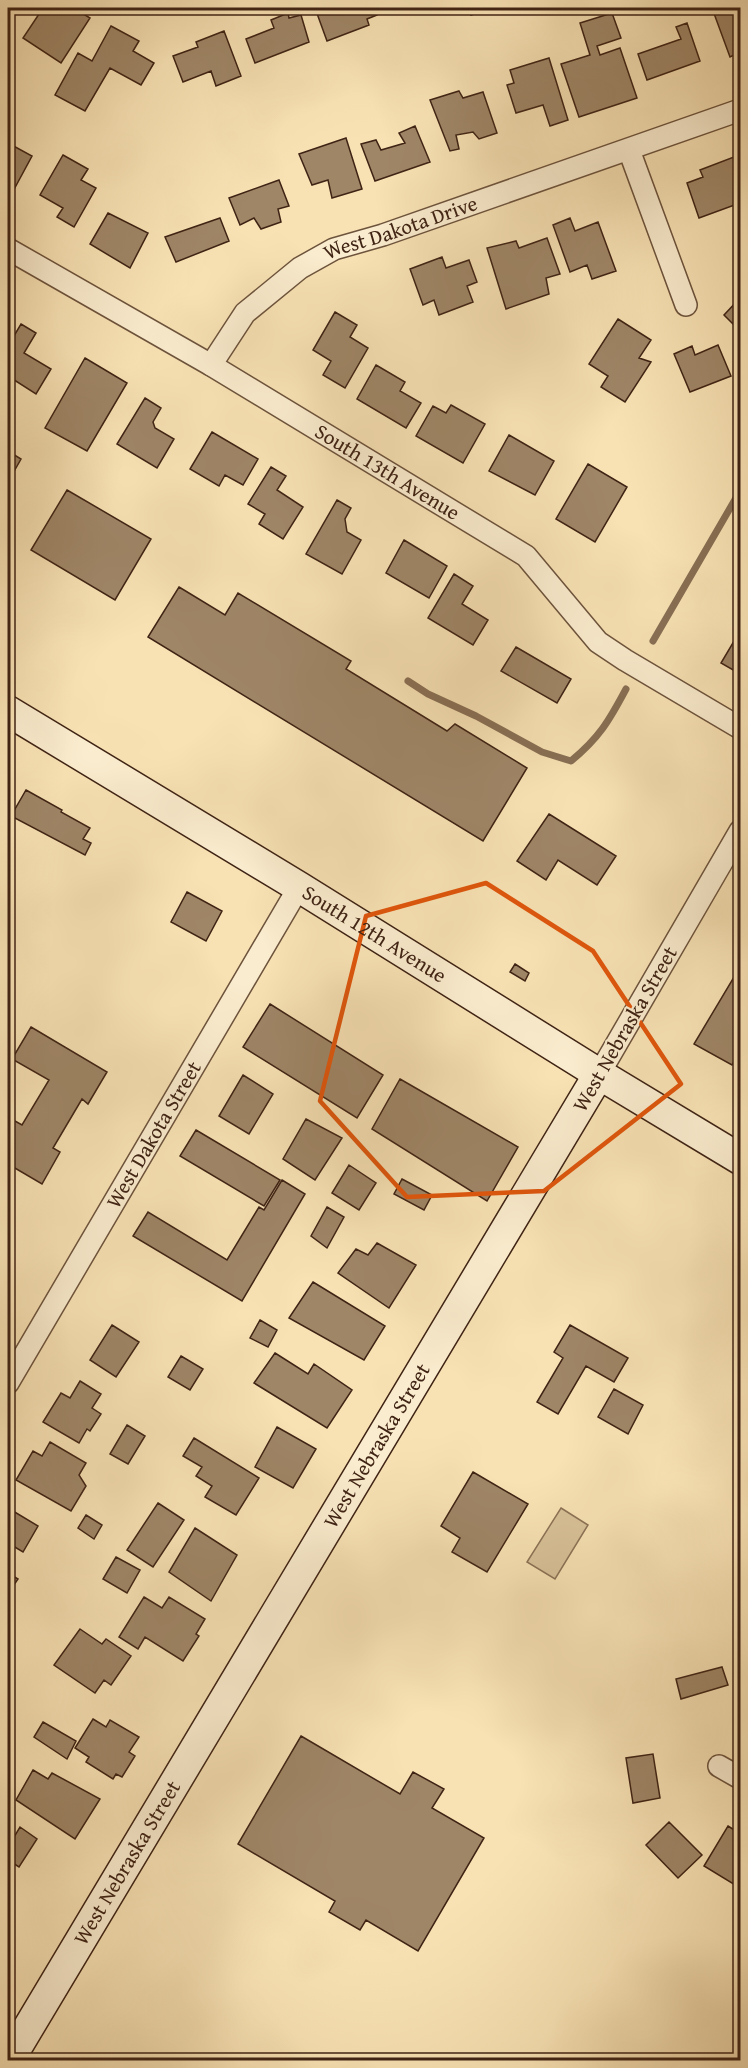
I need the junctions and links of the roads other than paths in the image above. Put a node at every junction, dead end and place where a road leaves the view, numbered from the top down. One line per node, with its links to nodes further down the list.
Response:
1 (741, 110): 2 (street, West Dakota Drive)
2 (629, 150): 4 (street); 5 (street, West Dakota Drive)
3 (8, 249): 5 (street, South 13th Avenue)
4 (686, 305)
5 (211, 365): 7 (street, South 13th Avenue)
6 (8, 711): 9 (street, South 12th Avenue)
7 (741, 728)
8 (741, 831): 10 (street, West Nebraska Street)
9 (299, 887): 10 (street, South 12th Avenue); 12 (street, West Dakota Street)
10 (599, 1074): 11 (street, South 12th Avenue); 15 (street, West Nebraska Street)
11 (741, 1159)
12 (8, 1383)
13 (719, 1766): 14 (street)
14 (741, 1778)
15 (9, 2061)

